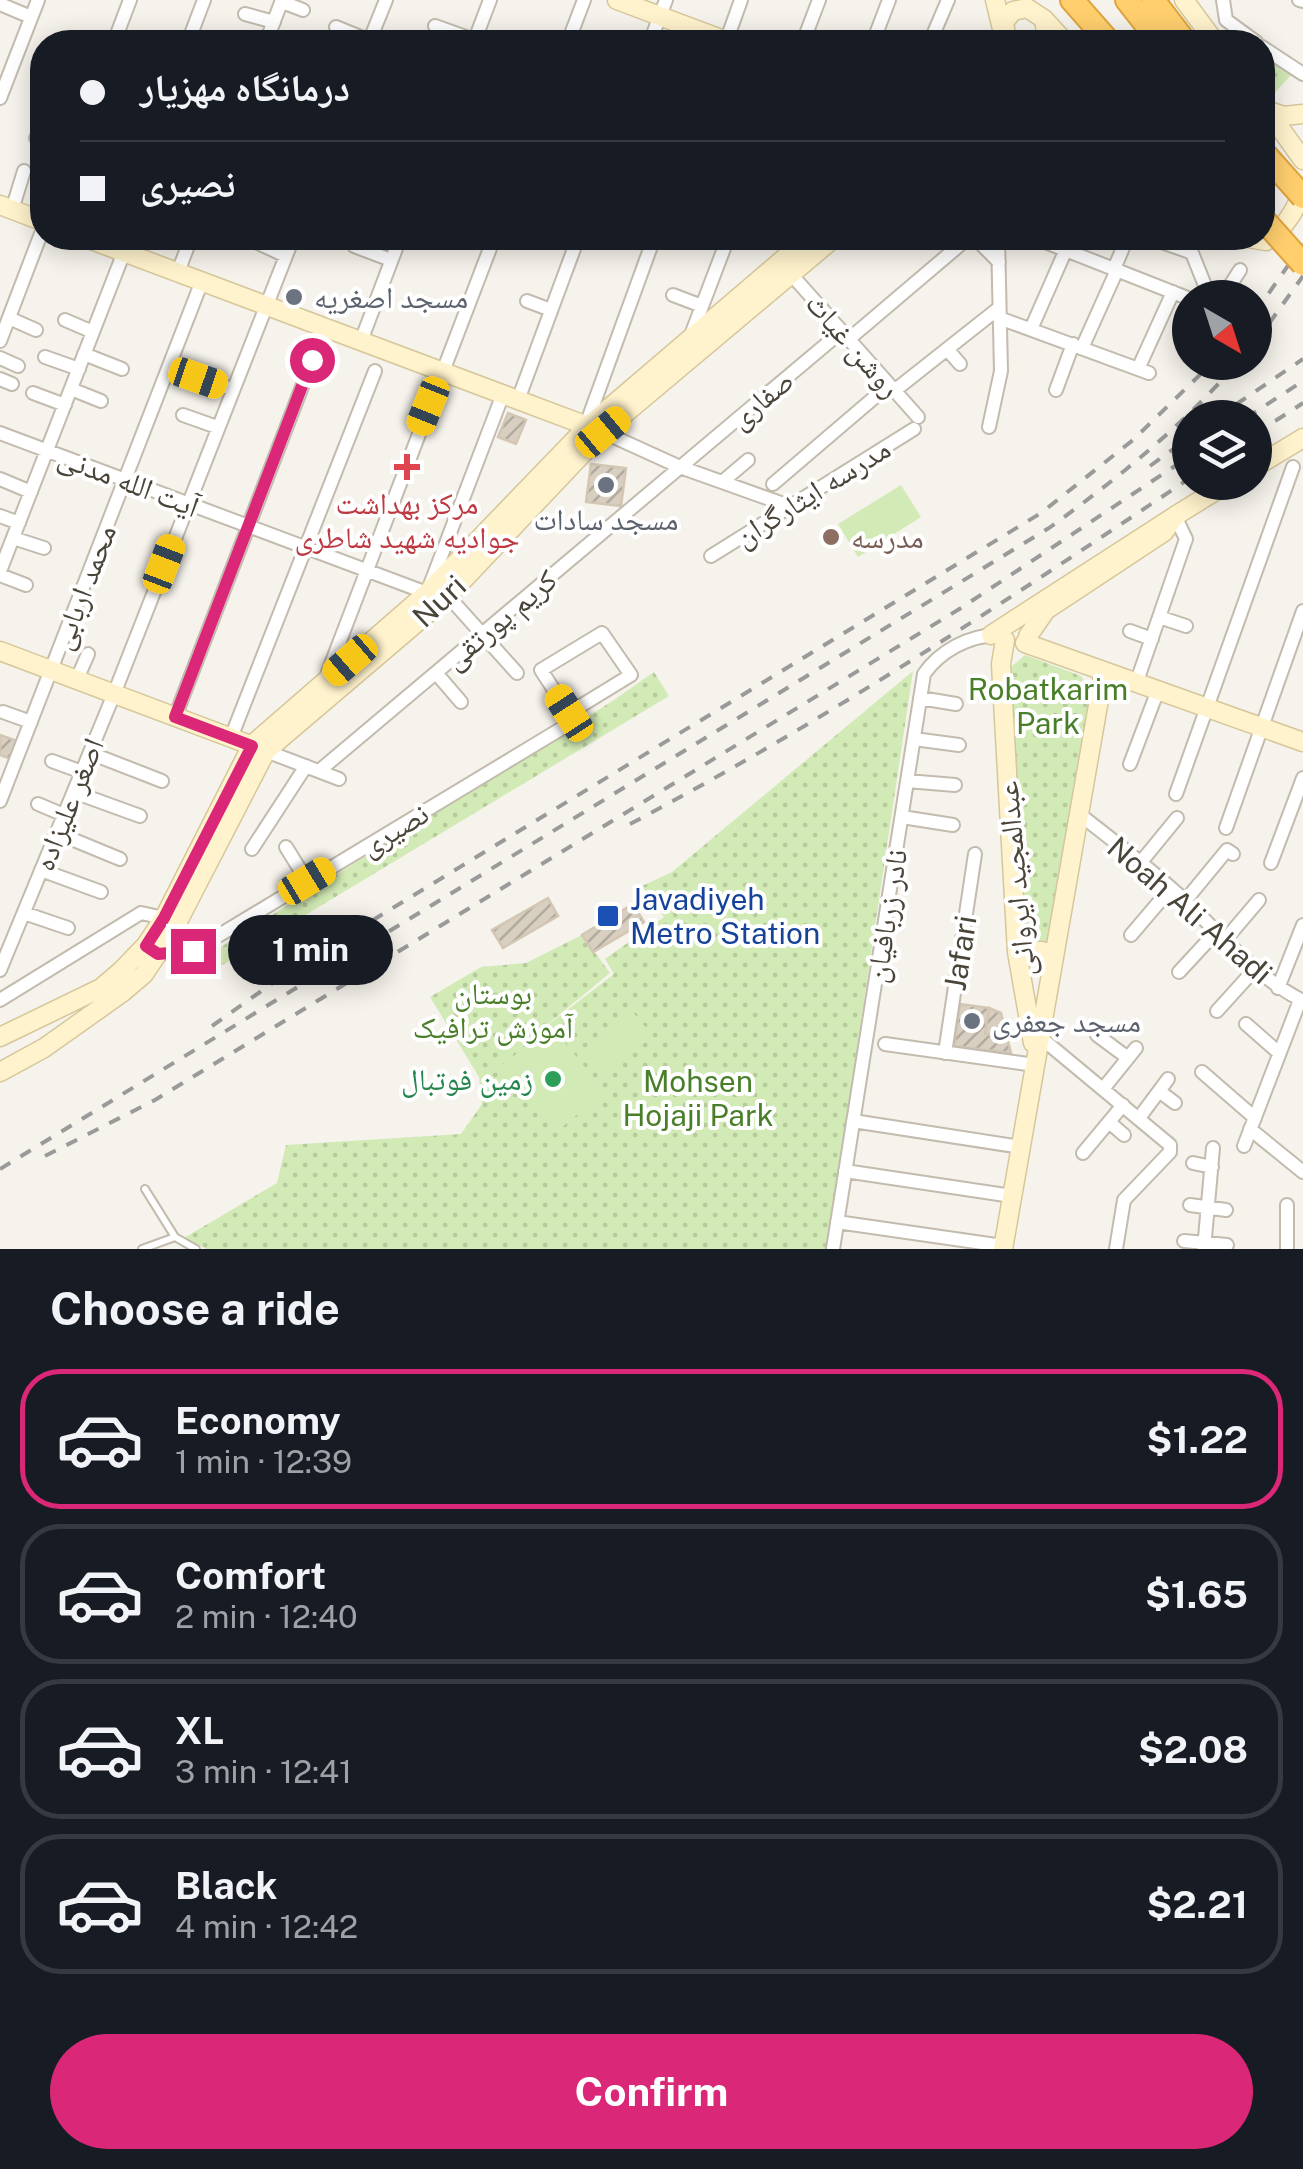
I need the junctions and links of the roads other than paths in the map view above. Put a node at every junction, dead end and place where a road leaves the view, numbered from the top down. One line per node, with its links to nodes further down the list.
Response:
1 (38, 0): 24 (street)
2 (130, 0): 28 (street)
3 (204, 0): 29 (street)
4 (386, 0): 32 (street)
5 (584, 0): 35 (street)
6 (617, 0): 20 (main road)
7 (742, 0): 37 (street)
8 (820, 0): 38 (street)
9 (889, 0): 39 (street)
10 (948, 0): 40 (street)
11 (995, 0): 41 (main road)
12 (1072, 0): 44 (highway)
13 (1127, 0): 45 (highway)
14 (1154, 0): 46 (highway)
15 (1184, 0): 47 (main road)
16 (1223, 0): 48 (street)
17 (282, 1): 21 (street); 25 (street)
18 (487, 1): 34 (street)
19 (0, 4): 24 (street)
20 (662, 8): 36 (main road)
21 (303, 10)
22 (1034, 10): 42 (main road); 43 (main road)
23 (246, 14): 25 (street)
24 (31, 17): 51 (street)
25 (274, 22): 30 (street)
26 (435, 26): 33 (street)
27 (336, 27): 31 (street)
28 (119, 30)
29 (193, 30)
30 (271, 30)
31 (343, 30)
32 (374, 30)
33 (445, 30)
34 (478, 30)
35 (573, 30)
36 (704, 30)
37 (731, 30)
38 (808, 30)
39 (878, 30)
40 (935, 30)
41 (1002, 30)
42 (1004, 30)
43 (1053, 30)
44 (1098, 30)
45 (1151, 30)
46 (1176, 30)
47 (1207, 30)
48 (1240, 30)
49 (1275, 56): 50 (street)
50 (1303, 74)
51 (0, 98)
52 (1275, 112): 53 (main road)
53 (1303, 114)
54 (1275, 119): 55 (main road)
55 (1302, 154)
56 (1275, 165): 58 (highway, bridge)
57 (24, 170): 59 (street)
58 (1303, 194): 62 (main road)
59 (6, 208): 60 (main road)
60 (30, 217)
61 (1275, 233): 88 (highway, bridge)
62 (1275, 234)
63 (35, 250): 104 (street)
64 (114, 250): 109 (street)
65 (127, 250): 92 (main road)
66 (186, 250): 92 (street)
67 (272, 250): 85 (street)
68 (288, 250): 85 (street, اصغر علیزاده)
69 (365, 250): 86 (street)
70 (394, 250): 86 (street)
71 (489, 250): 124 (street)
72 (574, 250): 102 (street)
73 (650, 250): 138 (street)
74 (723, 250): 100 (street)
75 (798, 250): 89 (main road, Nuri)
76 (814, 250): 89 (main road, Nuri)
77 (955, 250): 111 (street, صفاری)
78 (985, 250): 87 (street)
79 (998, 250): 87 (street)
80 (1065, 250): 107 (street)
81 (1079, 250): 90 (street)
82 (1122, 250): 90 (street)
83 (1186, 250): 84 (street)
84 (1192, 252): 93 (street)
85 (286, 256): 101 (street, اصغر علیزاده)
86 (391, 260): 113 (street)
87 (999, 262): 103 (street)
88 (1303, 264)
89 (785, 267): 110 (main road, Nuri); 111 (street, روشن غیاث); 138 (main road, Nuri)
90 (1115, 269): 96 (street); 114 (street)
91 (1240, 270): 94 (street)
92 (178, 272): 95 (main road)
93 (1203, 280)
94 (1234, 280)
95 (202, 281): 101 (main road); 147 (street, محمد اربابی)
96 (1172, 292)
97 (673, 295): 100 (street)
98 (1172, 295): 114 (street)
99 (527, 301): 102 (street)
100 (702, 306): 110 (street)
101 (266, 307): 106 (main road); 128 (street, اصغر علیزاده)
102 (551, 310): 131 (street)
103 (999, 313): 107 (street); 115 (street); 136 (street)
104 (9, 318): 108 (street); 112 (street)
105 (66, 320): 109 (street)
106 (325, 327): 113 (main road); 157 (street)
107 (1031, 329): 114 (street)
108 (36, 330)
109 (93, 332): 116 (street)
110 (691, 335): 138 (main road, Nuri)
111 (845, 335): 126 (street, روشن غیاث); 144 (street, صفاری)
112 (1, 337)
113 (361, 341): 124 (main road)
114 (1077, 346): 129 (street)
115 (947, 349): 119 (street); 126 (street)
116 (84, 354): 121 (street); 122 (street)
117 (46, 357): 121 (street)
118 (0, 358): 120 (street)
119 (960, 364)
120 (18, 366)
121 (78, 369): 127 (street)
122 (122, 369)
123 (374, 371): 159 (street)
124 (442, 371): 131 (main road); 163 (street)
125 (198, 378): 128 (street)
126 (892, 388): 135 (street, روشن غیاث); 149 (street)
127 (71, 389): 132 (street); 133 (street)
128 (232, 390): 137 (street, اصغر علیزاده)
129 (1056, 390)
130 (32, 393): 133 (street)
131 (511, 397): 138 (main road); 165 (street)
132 (101, 401)
133 (65, 405): 141 (street)
134 (183, 415): 137 (street)
135 (916, 423): 153 (street, مدرسه ایثارگران)
136 (989, 426)
137 (216, 428): 152 (street, اصغر علیزاده)
138 (592, 428): 144 (street); 165 (main road, Nuri); 166 (main road, Nuri)
139 (0, 433): 141 (street, آیت‌ الله مدنی)
140 (1303, 438): 142 (main road)
141 (47, 451): 147 (street, آیت‌ الله مدنی); 150 (street)
142 (1274, 456): 145 (street)
143 (748, 460): 148 (street)
144 (680, 467): 148 (street); 171 (street, کریم پورتقی)
145 (1298, 469): 189 (street)
146 (0, 479): 150 (street)
147 (125, 480): 152 (street, آیت‌ الله مدنی); 177 (street, محمد اربابی)
148 (722, 482): 153 (street)
149 (773, 484)
150 (31, 492): 156 (street)
151 (1201, 500): 155 (main road, نادر زربافیان)
152 (187, 503): 157 (street, آیت‌ الله مدنی); 185 (street, اصغر علیزاده)
153 (789, 506): 161 (street, مدرسه ایثارگران)
154 (0, 516): 156 (street)
155 (1175, 516): 168 (street); 172 (main road, نادر زربافیان); 174 (main road, نادر زربافیان)
156 (19, 523): 158 (street)
157 (248, 526): 159 (street, آیت‌ الله مدنی); 191 (street)
158 (13, 538): 160 (street); 162 (street)
159 (306, 546): 163 (street, آیت‌ الله مدنی); 195 (street)
160 (44, 548)
161 (711, 556)
162 (1, 566): 164 (street)
163 (364, 570): 165 (street, آیت‌ الله مدنی); 183 (street)
164 (26, 586)
165 (427, 593): 183 (main road, Nuri)
166 (448, 596): 171 (street); 199 (main road, Nuri)
167 (1302, 614): 194 (street)
168 (1159, 617): 169 (street); 173 (street)
169 (1186, 626)
170 (1130, 632): 173 (street)
171 (482, 634): 179 (street, کریم پورتقی); 180 (street)
172 (1002, 634): 174 (main road); 186 (street, نادر زربافیان); 243 (main road, عبدالمجید ایروانی)
173 (1152, 639): 182 (street)
174 (1027, 640): 178 (main road)
175 (0, 651): 177 (main road)
176 (88, 654): 181 (street)
177 (51, 670): 181 (main road); 193 (street, محمد اربابی)
178 (1104, 671): 182 (main road); 214 (main road, عبدالمجید ایروانی)
179 (436, 673): 187 (street); 203 (street, کریم پورتقی)
180 (517, 673)
181 (76, 680): 185 (main road)
182 (1136, 681): 184 (main road)
183 (324, 682): 199 (main road, Nuri)
184 (1158, 690): 189 (main road); 202 (street)
185 (114, 694): 191 (main road); 200 (street, اصغر علیزاده)
186 (920, 698): 188 (street); 196 (street, نادر زربافیان)
187 (461, 702)
188 (956, 704)
189 (1206, 707): 194 (main road); 211 (street)
190 (4, 712): 193 (street)
191 (175, 717): 195 (main road)
192 (571, 717): 192 (street, نصیری); 230 (street, نصیری)
193 (31, 722): 212 (street, محمد اربابی)
194 (1262, 727): 197 (main road); 220 (street)
195 (232, 735): 199 (main road)
196 (914, 739): 198 (street); 208 (street, نادر زربافیان)
197 (1303, 742)
198 (959, 745)
199 (259, 748): 203 (street); 236 (main road); 241 (main road, Nuri)
200 (90, 753): 204 (street, اصغر علیزاده); 207 (street)
201 (52, 760): 204 (street)
202 (1130, 764)
203 (312, 769): 206 (street); 223 (street, کریم پورتقی)
204 (82, 772): 210 (street, اصغر علیزاده)
205 (1303, 778): 228 (street)
206 (339, 779)
207 (162, 781)
208 (907, 781): 209 (street); 217 (street, نادر زربافیان)
209 (955, 786)
210 (74, 792): 215 (street, اصغر علیزاده); 216 (street)
211 (1176, 794)
212 (0, 801)
213 (38, 804): 215 (street)
214 (1079, 814): 227 (street, Noah Ali Ahadi); 244 (main road, عبدالمجید ایروانی)
215 (64, 815): 221 (street, اصغر علیزاده)
216 (140, 816)
217 (902, 818): 219 (street); 268 (street, نادر زربافیان)
218 (1177, 818): 227 (street)
219 (953, 825)
220 (1226, 828)
221 (56, 833): 226 (street); 229 (street, اصغر علیزاده)
222 (286, 847): 230 (street)
223 (252, 850)
224 (1230, 852): 233 (street)
225 (975, 854): 258 (street, Jafari)
226 (120, 859)
227 (1141, 862): 231 (street, Noah Ali Ahadi)
228 (1271, 864)
229 (42, 870): 232 (street); 235 (street, اصغر علیزاده)
230 (307, 881): 241 (street, نصیری)
231 (1171, 888): 233 (street, Noah Ali Ahadi); 239 (street)
232 (101, 892)
233 (1185, 900): 240 (street, Noah Ali Ahadi)
234 (1258, 900): 240 (street)
235 (24, 912): 238 (street); 242 (street, اصغر علیزاده)
236 (164, 918): 241 (main road); 250 (street)
237 (1303, 925): 249 (street)
238 (68, 928)
239 (1131, 935)
240 (1220, 936): 245 (street, Noah Ali Ahadi); 247 (street)
241 (152, 950): 248 (main road); 262 (main road, Nuri)
242 (4, 952): 246 (street, اصغر علیزاده)
243 (1017, 952): 244 (main road); 260 (main road, عبدالمجید ایروانی)
244 (1054, 956): 256 (main road, عبدالمجید ایروانی)
245 (1255, 969): 249 (street, Noah Ali Ahadi); 252 (street)
246 (0, 970)
247 (1180, 972)
248 (101, 988): 255 (main road); 261 (main road)
249 (1278, 988): 251 (street, Noah Ali Ahadi)
250 (0, 1000)
251 (1301, 1000): 259 (street)
252 (1216, 1011)
253 (1246, 1024): 259 (street)
254 (1097, 1035): 264 (street)
255 (0, 1037)
256 (1040, 1037): 260 (main road, عبدالمجید ایروانی); 264 (street)
257 (885, 1044): 258 (street)
258 (945, 1053): 260 (street)
259 (1280, 1053): 270 (street)
260 (1036, 1062): 273 (main road, عبدالمجید ایروانی)
261 (0, 1064)
262 (0, 1072)
263 (1202, 1072): 270 (street)
264 (1103, 1088): 266 (street)
265 (1175, 1103): 267 (street)
266 (1123, 1105): 267 (street); 269 (street)
267 (1139, 1118): 296 (street)
268 (853, 1121): 273 (street); 280 (street, نادر زربافیان)
269 (1109, 1122): 271 (street); 276 (street)
270 (1253, 1124): 272 (street); 279 (street)
271 (1124, 1135)
272 (1244, 1146)
273 (1020, 1147): 282 (main road, عبدالمجید ایروانی)
274 (1214, 1148): 278 (street)
275 (1303, 1150): 279 (street)
276 (1083, 1153)
277 (1192, 1163): 278 (street)
278 (1212, 1167): 285 (street)
279 (1300, 1169)
280 (846, 1171): 282 (street); 287 (street, نادر زربافیان)
281 (145, 1189): 288 (lane)
282 (1012, 1196): 292 (main road, عبدالمجید ایروانی)
283 (1190, 1205): 285 (street)
284 (1288, 1205): 297 (street)
285 (1208, 1208): 286 (street); 291 (street)
286 (1226, 1210)
287 (838, 1222): 292 (street); 295 (street, نادر زربافیان)
288 (175, 1237): 293 (lane); 294 (lane)
289 (1184, 1241): 291 (street)
290 (1226, 1245): 291 (street)
291 (1204, 1246)
292 (1003, 1248)
293 (142, 1249)
294 (196, 1249)
295 (833, 1249)
296 (1116, 1249)
297 (1286, 1249)

